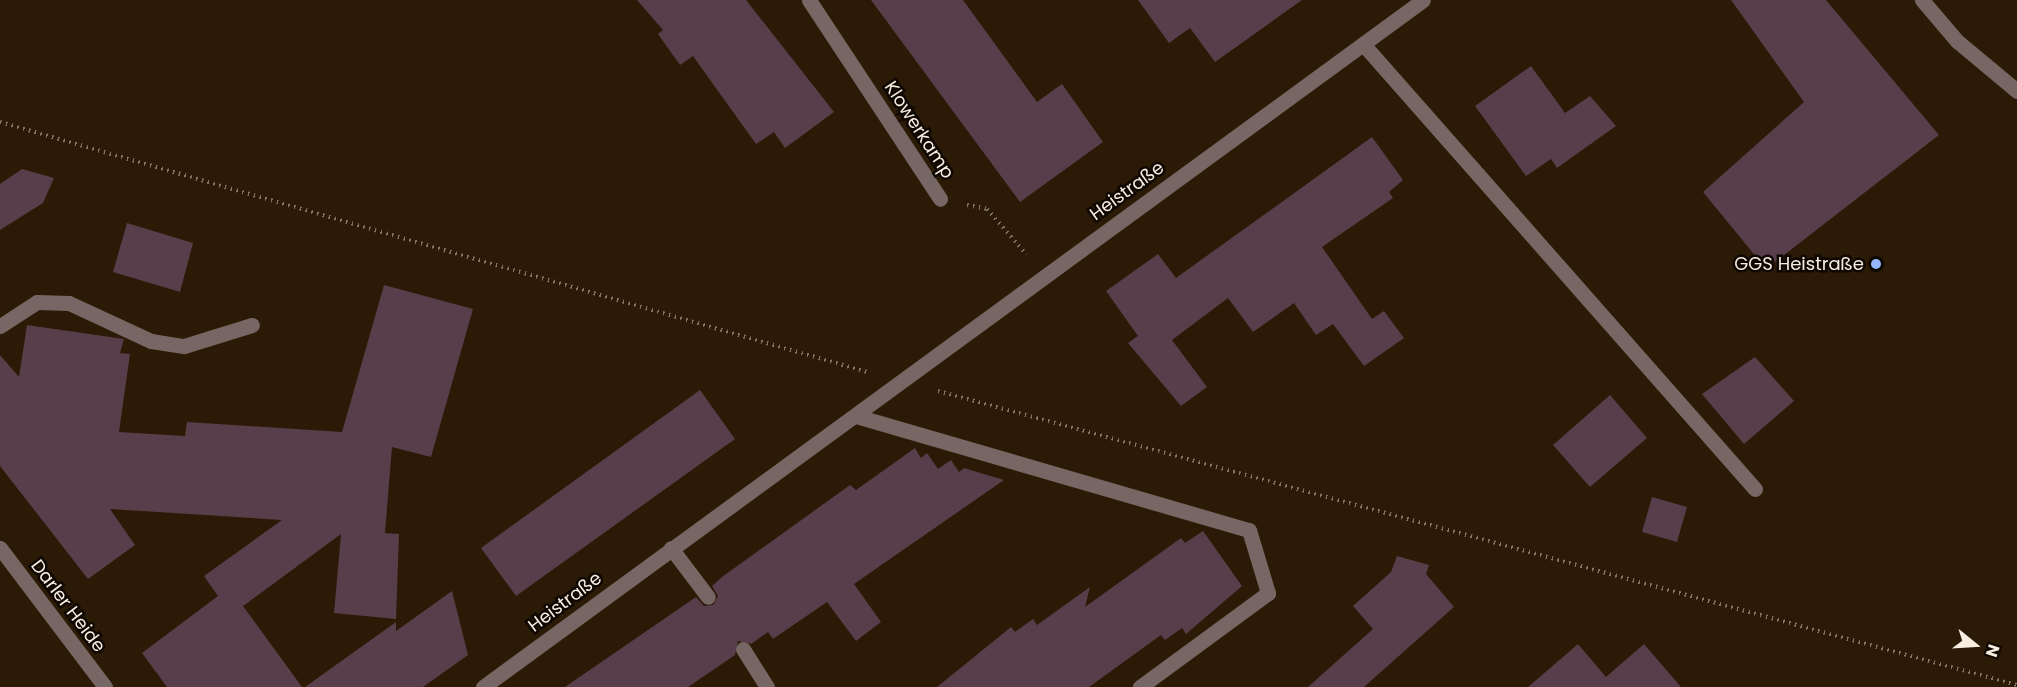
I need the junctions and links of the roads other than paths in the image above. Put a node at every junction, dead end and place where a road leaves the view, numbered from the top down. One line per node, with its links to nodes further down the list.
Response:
1 (809, 0): 6 (street, Klowerkamp)
2 (1423, 0): 4 (street, Heistraße)
3 (1922, 0): 5 (street)
4 (1363, 44): 9 (street, Heistraße); 10 (street)
5 (2017, 91)
6 (940, 199)
7 (252, 325): 8 (street)
8 (0, 326)
9 (856, 416): 12 (street, Heistraße); 18 (street)
10 (1755, 489)
11 (0, 548): 15 (street, Darler Heide)
12 (670, 548): 13 (street); 16 (street, Heistraße)
13 (708, 597)
14 (743, 649): 17 (street)
15 (105, 687)
16 (483, 687)
17 (767, 687)
18 (1140, 687)

